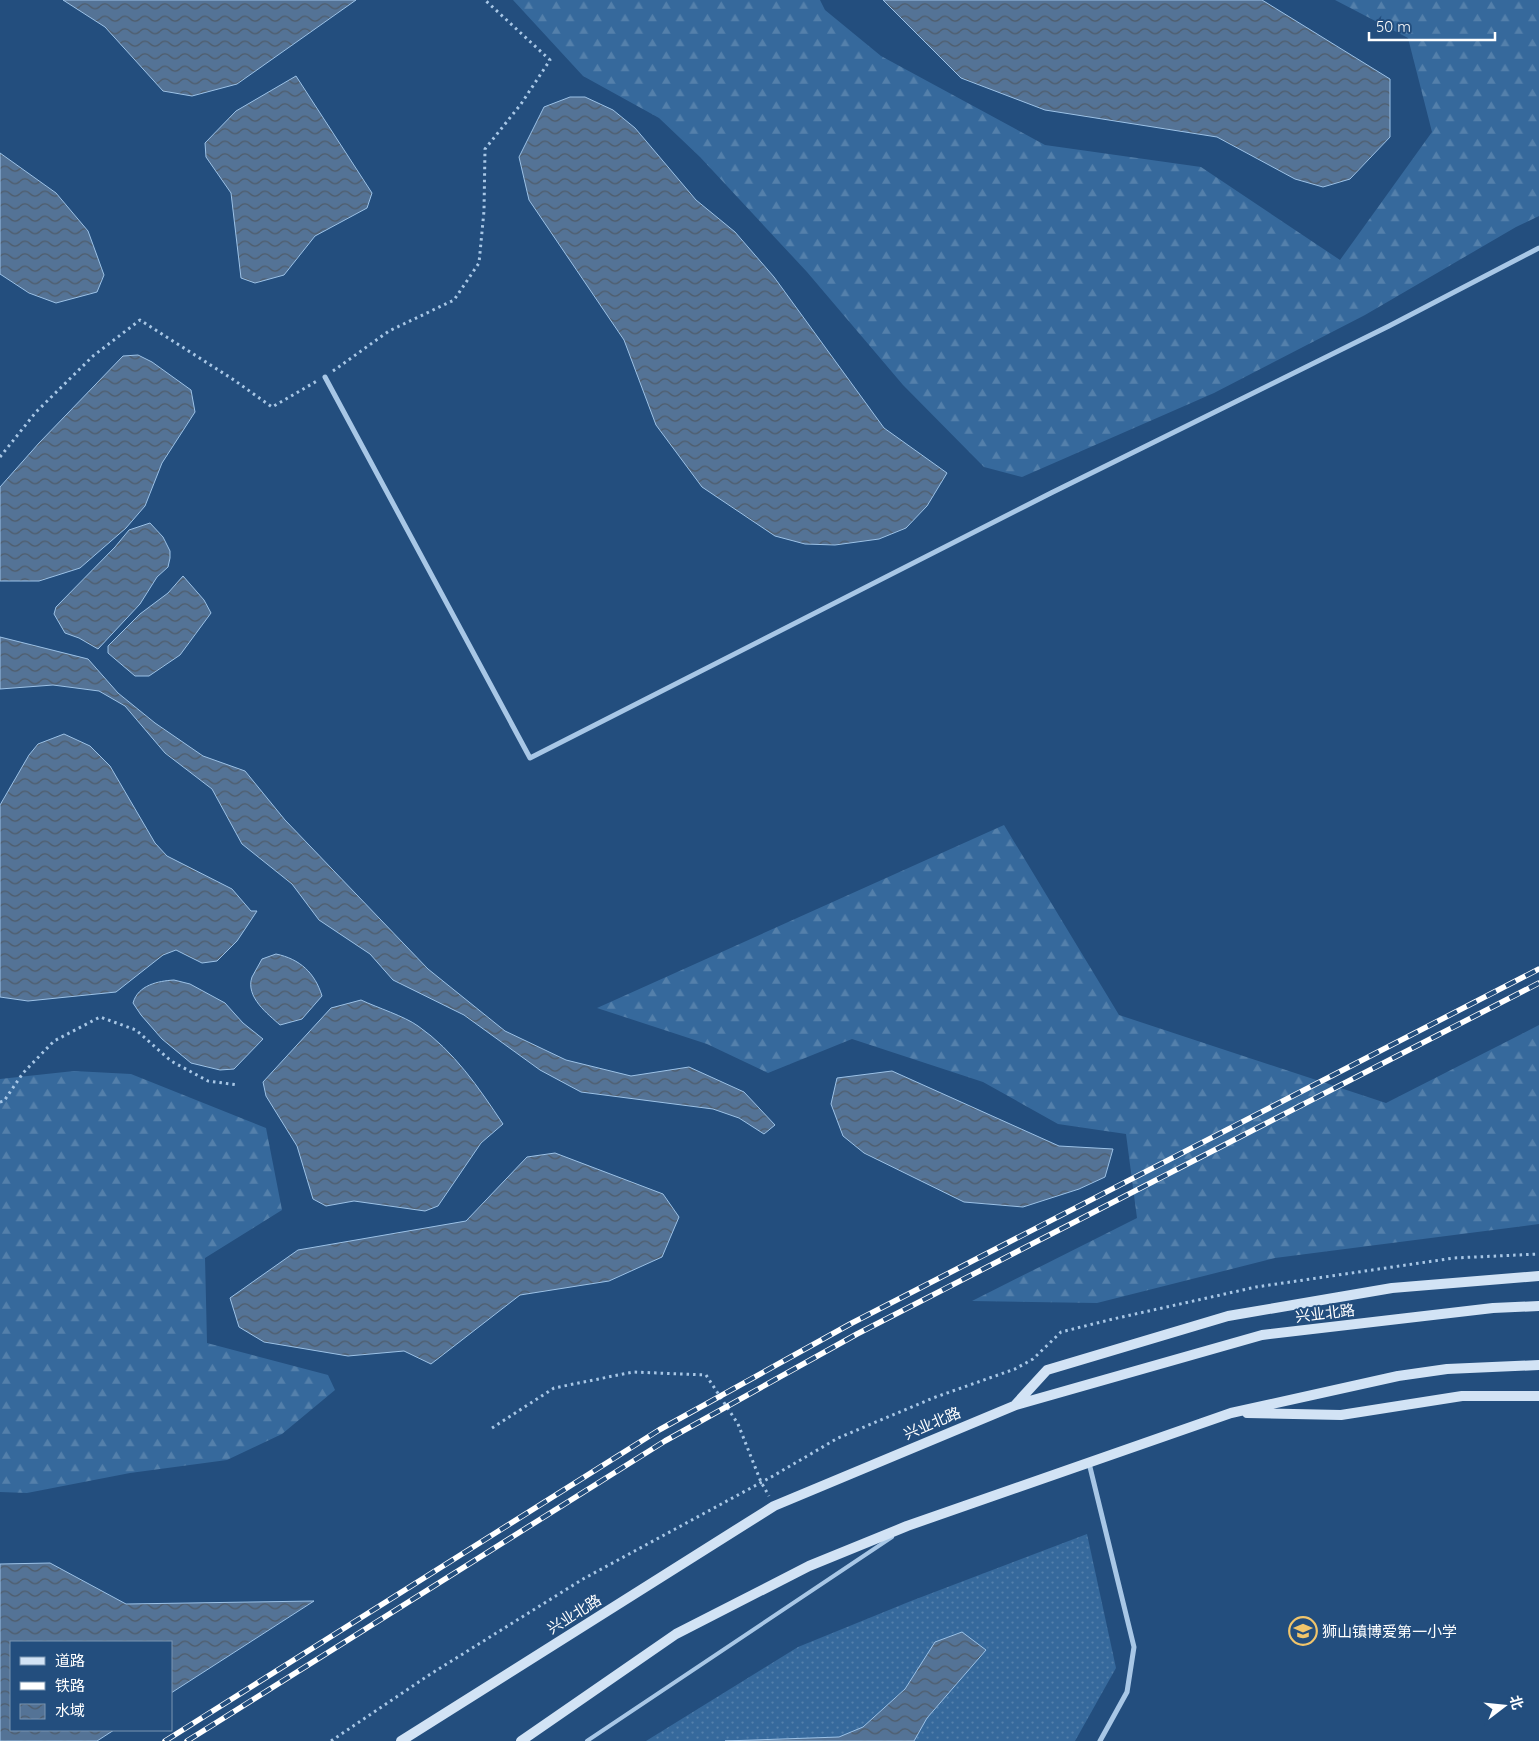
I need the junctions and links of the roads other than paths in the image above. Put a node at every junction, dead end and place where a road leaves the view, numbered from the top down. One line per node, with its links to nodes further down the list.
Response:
1 (1539, 248): 2 (street)
2 (325, 376)
3 (1539, 1276): 7 (main road)
4 (1539, 1306): 7 (main road, 兴业北路)
5 (1539, 1366): 8 (main road)
6 (1539, 1396): 8 (main road)
7 (1016, 1405): 11 (main road, 兴业北路)
8 (1231, 1413): 9 (main road)
9 (1089, 1463): 10 (main road); 14 (street)
10 (908, 1526): 12 (main road); 13 (lane)
11 (401, 1741)
12 (521, 1741)
13 (586, 1741)
14 (1100, 1741)

